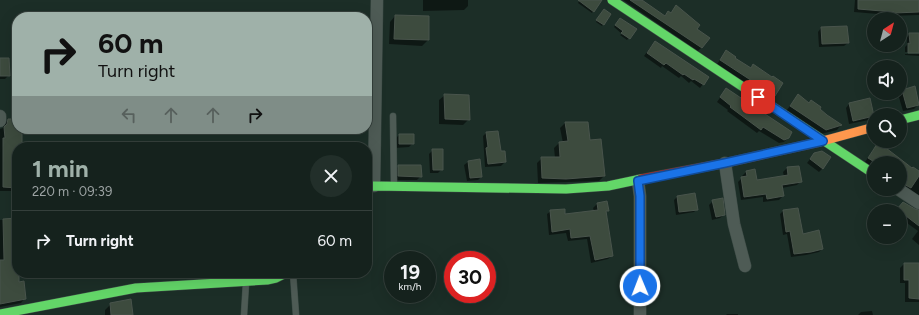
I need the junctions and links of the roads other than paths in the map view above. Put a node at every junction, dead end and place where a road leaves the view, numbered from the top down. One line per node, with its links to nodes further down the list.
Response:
1 (377, 0): 9 (street)
2 (612, 0): 10 (street)
3 (919, 115): 6 (street)
4 (0, 116): 7 (street)
5 (394, 116): 15 (lane)
6 (907, 118)
7 (0, 121)
8 (867, 129): 10 (street)
9 (372, 133)
10 (823, 141): 11 (street); 12 (street)
11 (725, 163): 13 (street); 18 (street)
12 (867, 169)
13 (638, 181): 15 (street); 25 (street)
14 (372, 186): 15 (street)
15 (394, 186)
16 (907, 195): 17 (street)
17 (919, 203)
18 (745, 266)
19 (276, 278): 21 (street)
20 (293, 278): 24 (lane)
21 (246, 281): 22 (street); 23 (lane)
22 (0, 314)
23 (244, 315)
24 (296, 315)
25 (640, 315)

